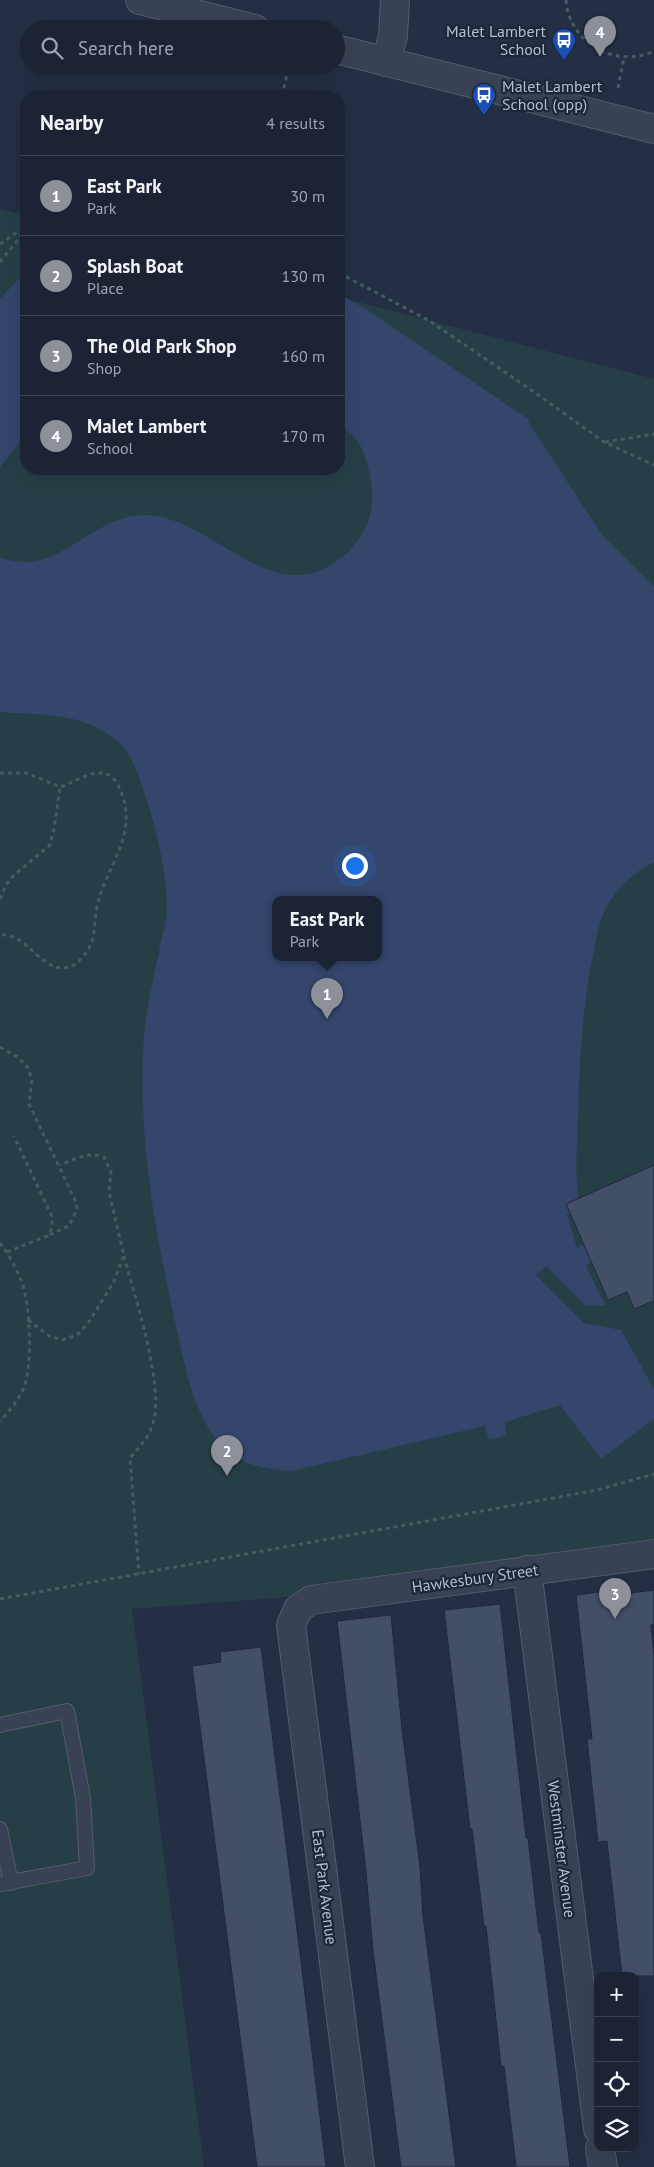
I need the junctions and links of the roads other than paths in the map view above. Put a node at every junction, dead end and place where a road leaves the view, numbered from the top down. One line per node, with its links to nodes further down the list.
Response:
1 (140, 0): 3 (street)
2 (395, 0): 5 (street)
3 (219, 20)
4 (345, 51): 5 (street)
5 (386, 62): 6 (street)
6 (654, 128)
7 (654, 1554): 8 (street, Hawkesbury Street)
8 (527, 1570): 9 (street, Hawkesbury Street); 13 (street, Westminster Avenue)
9 (298, 1609): 15 (street, East Park Avenue)
10 (0, 1726): 12 (lane)
11 (0, 1829): 12 (lane)
12 (5, 1884)
13 (595, 2107)
14 (601, 2152): 16 (street)
15 (360, 2167)
16 (603, 2167)

